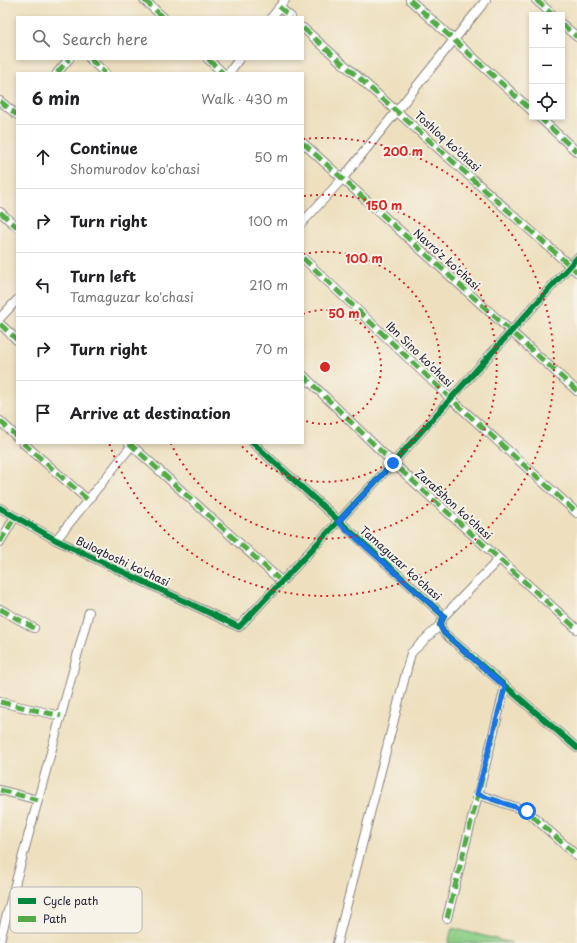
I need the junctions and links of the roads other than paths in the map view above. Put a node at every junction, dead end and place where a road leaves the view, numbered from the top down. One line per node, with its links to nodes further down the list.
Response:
1 (144, 0): 8 (street)
2 (285, 0): 6 (street)
3 (410, 0): 14 (street)
4 (486, 0): 14 (street)
5 (536, 0): 7 (street)
6 (279, 7): 9 (street); 10 (street)
7 (549, 12)
8 (161, 16)
9 (273, 16)
10 (290, 16)
11 (565, 27): 13 (street)
12 (304, 29): 25 (street, Toshloq ko'chasi)
13 (577, 37)
14 (453, 39): 24 (street); 25 (street)
15 (68, 60): 19 (street)
16 (91, 60): 20 (street)
17 (209, 60): 21 (street)
18 (238, 60): 22 (street)
19 (58, 72)
20 (104, 72)
21 (222, 72)
22 (230, 72)
23 (0, 101): 26 (street)
24 (529, 108)
25 (398, 111): 30 (street); 36 (street, Toshloq ko'chasi)
26 (16, 114)
27 (542, 120): 29 (street)
28 (304, 144): 30 (street, Navro'z ko'chasi)
29 (577, 152)
30 (343, 178): 32 (street); 41 (street, Navro'z ko'chasi)
31 (0, 212): 33 (street)
32 (304, 221)
33 (16, 226)
34 (577, 258): 36 (street)
35 (304, 259): 45 (street, Ibn Sino ko'chasi)
36 (570, 266): 37 (street, Toshloq ko'chasi); 41 (street)
37 (577, 272)
38 (16, 301): 39 (street)
39 (0, 318)
40 (0, 324): 42 (street)
41 (511, 332): 44 (street, Navro'z ko'chasi); 45 (street)
42 (16, 339)
43 (304, 376): 51 (street, Zarafshon ko'chasi)
44 (577, 391)
45 (450, 398): 51 (street); 54 (street, Ibn Sino ko'chasi)
46 (0, 421): 47 (street)
47 (16, 436)
48 (24, 444): 52 (street)
49 (130, 444): 52 (street); 60 (street)
50 (254, 444): 56 (street, Tamaguzar ko'chasi)
51 (393, 463): 56 (street); 59 (street, Zarafshon ko'chasi)
52 (88, 500): 57 (street)
53 (0, 508): 55 (street, Buloqboshi ko'chasi)
54 (577, 513)
55 (15, 517): 57 (street, Buloqboshi ko'chasi); 58 (street)
56 (338, 522): 60 (street); 63 (street, Tamaguzar ko'chasi)
57 (56, 540): 60 (street, Buloqboshi ko'chasi)
58 (0, 542)
59 (499, 559): 63 (street); 66 (street, Zarafshon ko'chasi)
60 (282, 582)
61 (0, 609): 65 (street)
62 (89, 612): 69 (street)
63 (444, 616): 64 (street, Tamaguzar ko'chasi)
64 (440, 625): 67 (street); 79 (street)
65 (34, 628)
66 (577, 628)
67 (505, 687): 70 (street); 72 (street)
68 (0, 702): 69 (street)
69 (61, 716): 73 (street)
70 (577, 748)
71 (0, 790): 73 (street)
72 (477, 794): 74 (street); 77 (street)
73 (38, 800): 75 (street)
74 (577, 856)
75 (14, 887)
76 (10, 903): 78 (street)
77 (447, 918)
78 (0, 940)
79 (337, 943)

